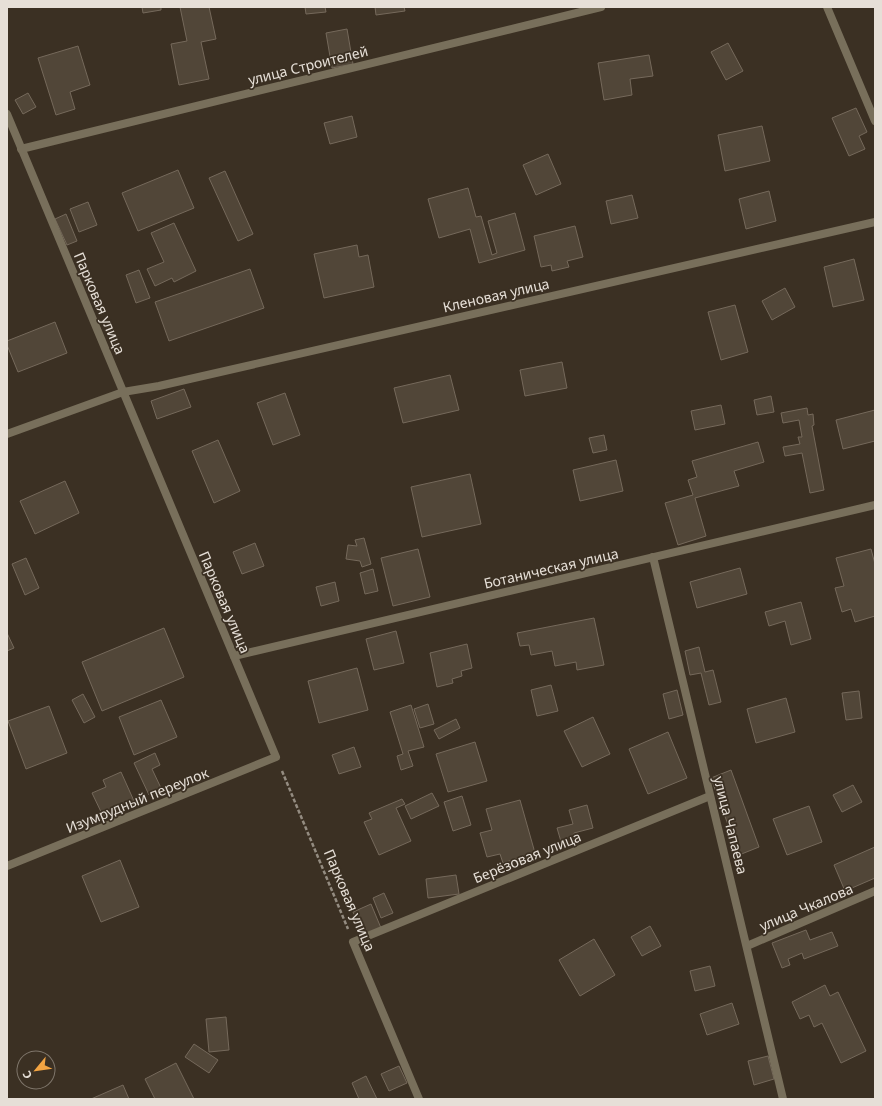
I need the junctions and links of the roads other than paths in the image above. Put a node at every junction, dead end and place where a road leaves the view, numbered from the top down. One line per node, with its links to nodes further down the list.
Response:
1 (601, 7): 5 (street, улица Строителей)
2 (827, 7): 4 (street)
3 (7, 114): 5 (street, Парковая улица)
4 (875, 121)
5 (22, 149): 7 (street, Парковая улица)
6 (875, 222): 7 (street, Кленовая улица)
7 (123, 392): 8 (street, Кленовая улица); 11 (street, Парковая улица)
8 (7, 434)
9 (875, 505): 10 (street, Ботаническая улица)
10 (653, 557): 11 (street, Ботаническая улица); 13 (street, улица Чапаева)
11 (234, 656): 12 (street, Парковая улица)
12 (276, 757): 14 (street, Изумрудный переулок)
13 (710, 796): 16 (street, Берёзовая улица); 17 (street, улица Чапаева)
14 (7, 866)
15 (875, 891): 17 (street, улица Чкалова)
16 (353, 942): 18 (street, Парковая улица)
17 (747, 946): 19 (street, улица Чапаева)
18 (419, 1099)
19 (783, 1099)

